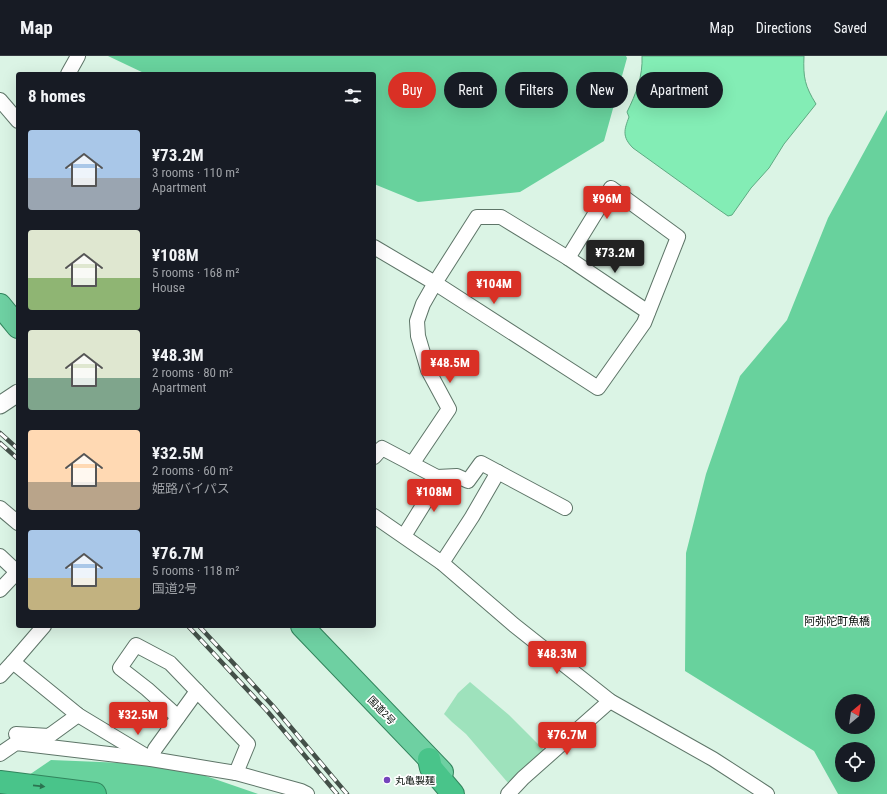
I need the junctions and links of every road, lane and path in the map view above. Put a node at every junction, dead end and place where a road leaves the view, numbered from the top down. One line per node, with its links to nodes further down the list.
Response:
1 (78, 56): 2 (street)
2 (74, 72)
3 (0, 100): 4 (street)
4 (16, 119)
5 (376, 253): 7 (street)
6 (568, 258): 7 (street); 8 (street); 8 (street)
7 (435, 283): 8 (street); 12 (street)
8 (648, 312)
9 (16, 394): 10 (street)
10 (0, 405)
11 (376, 455): 12 (street)
12 (412, 464): 14 (street)
13 (498, 472): 14 (street); 16 (street); 21 (street)
14 (437, 477): 19 (street)
15 (0, 508): 18 (street)
16 (565, 508)
17 (376, 517): 19 (street)
18 (16, 521)
19 (404, 536): 21 (street)
20 (0, 556): 22 (street)
21 (442, 563): 30 (street)
22 (16, 571)
23 (16, 573): 24 (street)
24 (0, 590)
25 (42, 628): 27 (street)
26 (304, 628): 36 (highway, 国道2号)
27 (13, 662): 28 (street); 31 (street)
28 (0, 676)
29 (197, 690): 32 (street); 32 (street); 37 (street)
30 (610, 701): 43 (street); 44 (street)
31 (78, 715): 33 (street); 35 (street)
32 (178, 717): 35 (street)
33 (16, 734)
34 (0, 754): 35 (street)
35 (152, 759): 37 (street)
36 (429, 759): 41 (highway); 42 (highway, 国道2号)
37 (236, 773): 40 (street)
38 (0, 782): 39 (highway, one-way to 39)
39 (95, 794)
40 (307, 794)
41 (453, 794)
42 (463, 794)
43 (508, 794)
44 (767, 794)

